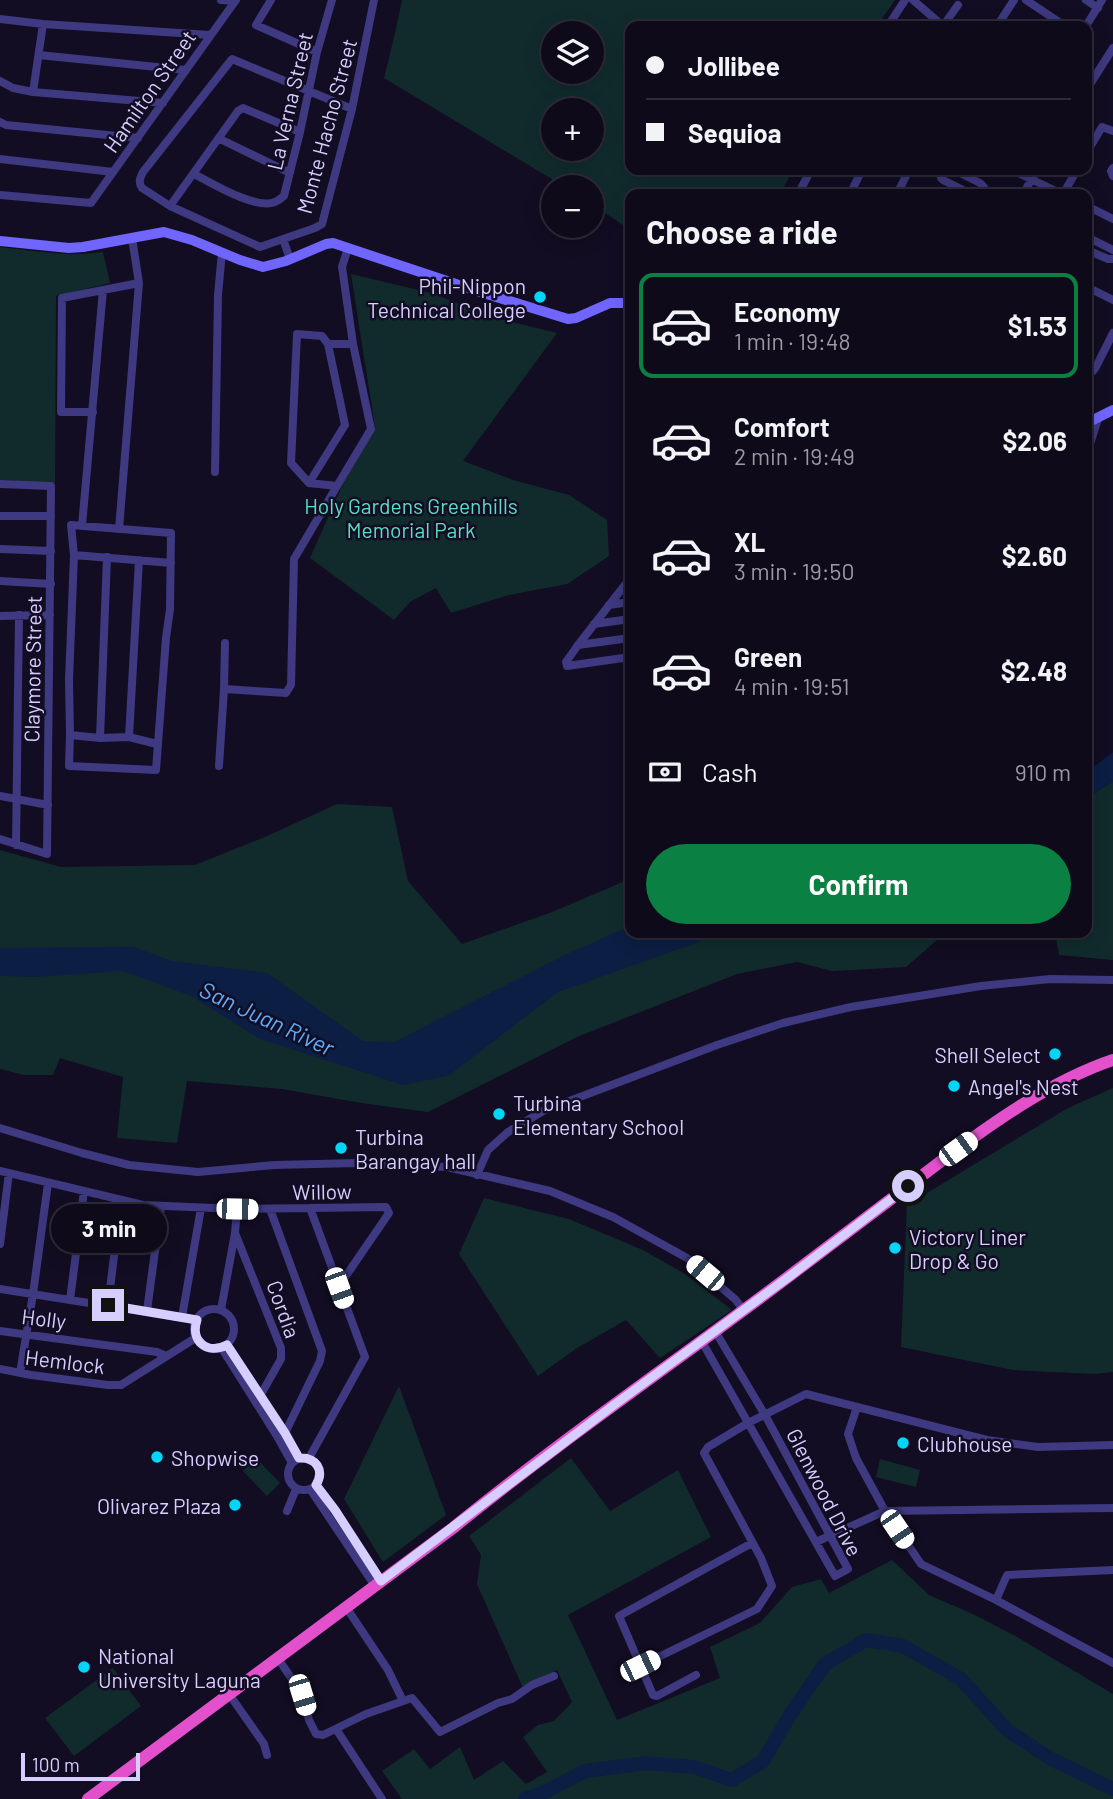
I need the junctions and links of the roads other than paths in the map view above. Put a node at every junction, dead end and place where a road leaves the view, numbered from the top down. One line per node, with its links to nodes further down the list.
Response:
1 (221, 0): 2 (street)
2 (235, 0): 21 (street, Hamilton Street)
3 (271, 0): 23 (street)
4 (332, 0): 23 (street, La Verna Street)
5 (374, 0): 31 (street, Monte Hacho Street)
6 (905, 0): 14 (street)
7 (913, 0): 15 (street)
8 (1014, 0): 17 (street)
9 (1026, 0): 18 (street)
10 (1087, 0): 11 (street)
11 (1100, 4): 19 (street)
12 (958, 5): 16 (street)
13 (0, 19): 20 (street)
14 (891, 21)
15 (937, 21)
16 (947, 21)
17 (1000, 21)
18 (1058, 21)
19 (1089, 21)
20 (43, 24): 21 (street); 24 (street)
21 (210, 35): 25 (street, Hamilton Street)
22 (1113, 48): 27 (street)
23 (317, 52): 29 (street, La Verna Street)
24 (38, 55): 25 (street); 28 (street)
25 (186, 71): 30 (street, Hamilton Street)
26 (0, 81): 28 (street)
27 (1092, 81)
28 (33, 92): 30 (street)
29 (309, 92): 31 (street); 34 (street, La Verna Street); 54 (street, Monte Hacho Street)
30 (163, 103): 35 (street, Hamilton Street)
31 (352, 109): 58 (street, Monte Hacho Street)
32 (0, 122): 35 (street)
33 (1113, 131): 37 (street)
34 (300, 132): 36 (street); 41 (street, La Verna Street)
35 (138, 138): 40 (street, Hamilton Street)
36 (220, 139): 41 (street); 42 (street)
37 (1092, 144)
38 (0, 159): 40 (street)
39 (1113, 168): 47 (street)
40 (113, 172): 53 (street, Hamilton Street)
41 (290, 173): 42 (street, La Verna Street)
42 (194, 174): 54 (street)
43 (942, 175): 49 (street)
44 (964, 175): 50 (street)
45 (1023, 175): 48 (street)
46 (1034, 175): 48 (street)
47 (1113, 176)
48 (1031, 179): 51 (street); 52 (street)
49 (961, 189)
50 (983, 189)
51 (1026, 189)
52 (1052, 189)
53 (0, 195)
54 (170, 206): 58 (street, Monte Hacho Street)
55 (1092, 208): 56 (street)
56 (1113, 219)
57 (132, 238): 60 (main road); 63 (main road); 67 (street)
58 (283, 239): 65 (street)
59 (1092, 240): 62 (street)
60 (0, 241)
61 (348, 248): 65 (main road); 71 (main road); 74 (street)
62 (1113, 250)
63 (222, 252): 65 (main road); 81 (street)
64 (1092, 252): 66 (street)
65 (290, 259)
66 (1113, 259)
67 (139, 283): 68 (street); 88 (street)
68 (103, 290): 77 (street); 77 (street)
69 (1092, 290): 70 (street)
70 (1113, 300)
71 (625, 303)
72 (1113, 333): 75 (street)
73 (328, 344): 74 (street); 82 (street); 82 (street)
74 (353, 344): 84 (street)
75 (1092, 367)
76 (1113, 410): 78 (main road)
77 (93, 412): 87 (street)
78 (1098, 419): 79 (main road); 80 (street)
79 (1092, 421)
80 (1092, 438)
81 (215, 472)
82 (309, 483): 84 (street)
83 (0, 484): 86 (street, Claymore Street)
84 (337, 486): 109 (street)
85 (0, 516): 86 (street)
86 (51, 516): 90 (street, Claymore Street)
87 (82, 526): 88 (street); 91 (street)
88 (119, 530): 94 (street)
89 (0, 549): 90 (street)
90 (51, 551): 96 (street, Claymore Street)
91 (74, 555): 92 (street); 110 (street)
92 (107, 557): 93 (street); 112 (street)
93 (139, 560): 94 (street); 111 (street)
94 (171, 563): 113 (street)
95 (0, 581): 96 (street)
96 (51, 584): 101 (street, Claymore Street)
97 (625, 586): 99 (street)
98 (625, 603): 99 (street)
99 (609, 605): 104 (street)
100 (19, 615): 101 (street); 102 (street); 116 (street)
101 (50, 615): 117 (street, Claymore Street)
102 (0, 616)
103 (625, 620): 104 (street)
104 (594, 624): 107 (street)
105 (625, 639): 107 (street)
106 (225, 643): 109 (street)
107 (578, 645): 108 (street)
108 (625, 658)
109 (224, 689): 114 (street)
110 (70, 736): 112 (street); 113 (street)
111 (129, 737): 112 (street); 113 (street)
112 (100, 738)
113 (157, 744)
114 (219, 766)
115 (0, 796): 116 (street)
116 (17, 800): 117 (street); 119 (street)
117 (48, 805): 119 (street, Claymore Street)
118 (0, 839): 119 (street)
119 (16, 845)
120 (1113, 980): 124 (street)
121 (1113, 1059): 141 (highway)
122 (0, 1128): 124 (street)
123 (4, 1172): 125 (street, Willow); 134 (street)
124 (477, 1175): 141 (street)
125 (48, 1183): 126 (street, Willow); 137 (street)
126 (84, 1191): 127 (street, Willow); 138 (street)
127 (121, 1200): 128 (street, Willow); 139 (street)
128 (161, 1206): 129 (street, Willow); 142 (street)
129 (201, 1208): 131 (street, Willow); 143 (street)
130 (310, 1208): 132 (street, Willow); 135 (street); 135 (street, Willow)
131 (237, 1209): 132 (street, Willow); 133 (street)
132 (270, 1209): 158 (street)
133 (235, 1233): 140 (street); 154 (street, Cordia)
134 (0, 1244)
135 (339, 1286): 160 (street)
136 (0, 1289): 137 (street)
137 (33, 1294): 138 (street); 147 (street)
138 (69, 1300): 139 (street)
139 (108, 1305): 142 (street)
140 (221, 1310): 144 (street); 150 (street)
141 (743, 1310): 146 (highway)
142 (147, 1311): 143 (street)
143 (181, 1317): 144 (street)
144 (197, 1320): 148 (street)
145 (0, 1331): 147 (street, Holly)
146 (715, 1331): 149 (highway); 156 (street, Glenwood Drive)
147 (27, 1333): 151 (street, Holly); 153 (street)
148 (197, 1337): 150 (street); 151 (street, Hemlock)
149 (701, 1340): 157 (street, Glenwood Drive); 171 (highway)
150 (224, 1346): 154 (street); 161 (street)
151 (166, 1356): 153 (street, Hemlock)
152 (0, 1369): 153 (street, Hemlock)
153 (20, 1373)
154 (260, 1396): 158 (street)
155 (858, 1407): 156 (street); 159 (street); 166 (street)
156 (765, 1415): 157 (street); 167 (street, Glenwood Drive)
157 (748, 1423): 168 (street, Glenwood Drive); 169 (street)
158 (285, 1433): 161 (street)
159 (1113, 1445)
160 (309, 1458): 161 (street); 162 (street)
161 (295, 1460): 163 (street)
162 (313, 1487): 163 (street); 171 (street)
163 (296, 1489): 165 (street)
164 (1113, 1508): 166 (street)
165 (287, 1511)
166 (885, 1511): 167 (street); 172 (street)
167 (832, 1536): 168 (street); 168 (street, Glenwood Drive)
168 (816, 1542)
169 (752, 1543): 176 (street); 176 (street)
170 (1113, 1570): 172 (street)
171 (378, 1583): 173 (highway)
172 (996, 1601): 175 (street)
173 (346, 1606): 174 (highway); 180 (street)
174 (277, 1657): 179 (highway); 181 (street)
175 (1113, 1663)
176 (640, 1666): 177 (street)
177 (696, 1675)
178 (554, 1676): 180 (street)
179 (229, 1694): 182 (street); 183 (highway)
180 (403, 1701): 181 (street)
181 (336, 1729): 184 (street)
182 (267, 1755)
183 (88, 1799)
184 (382, 1799)

